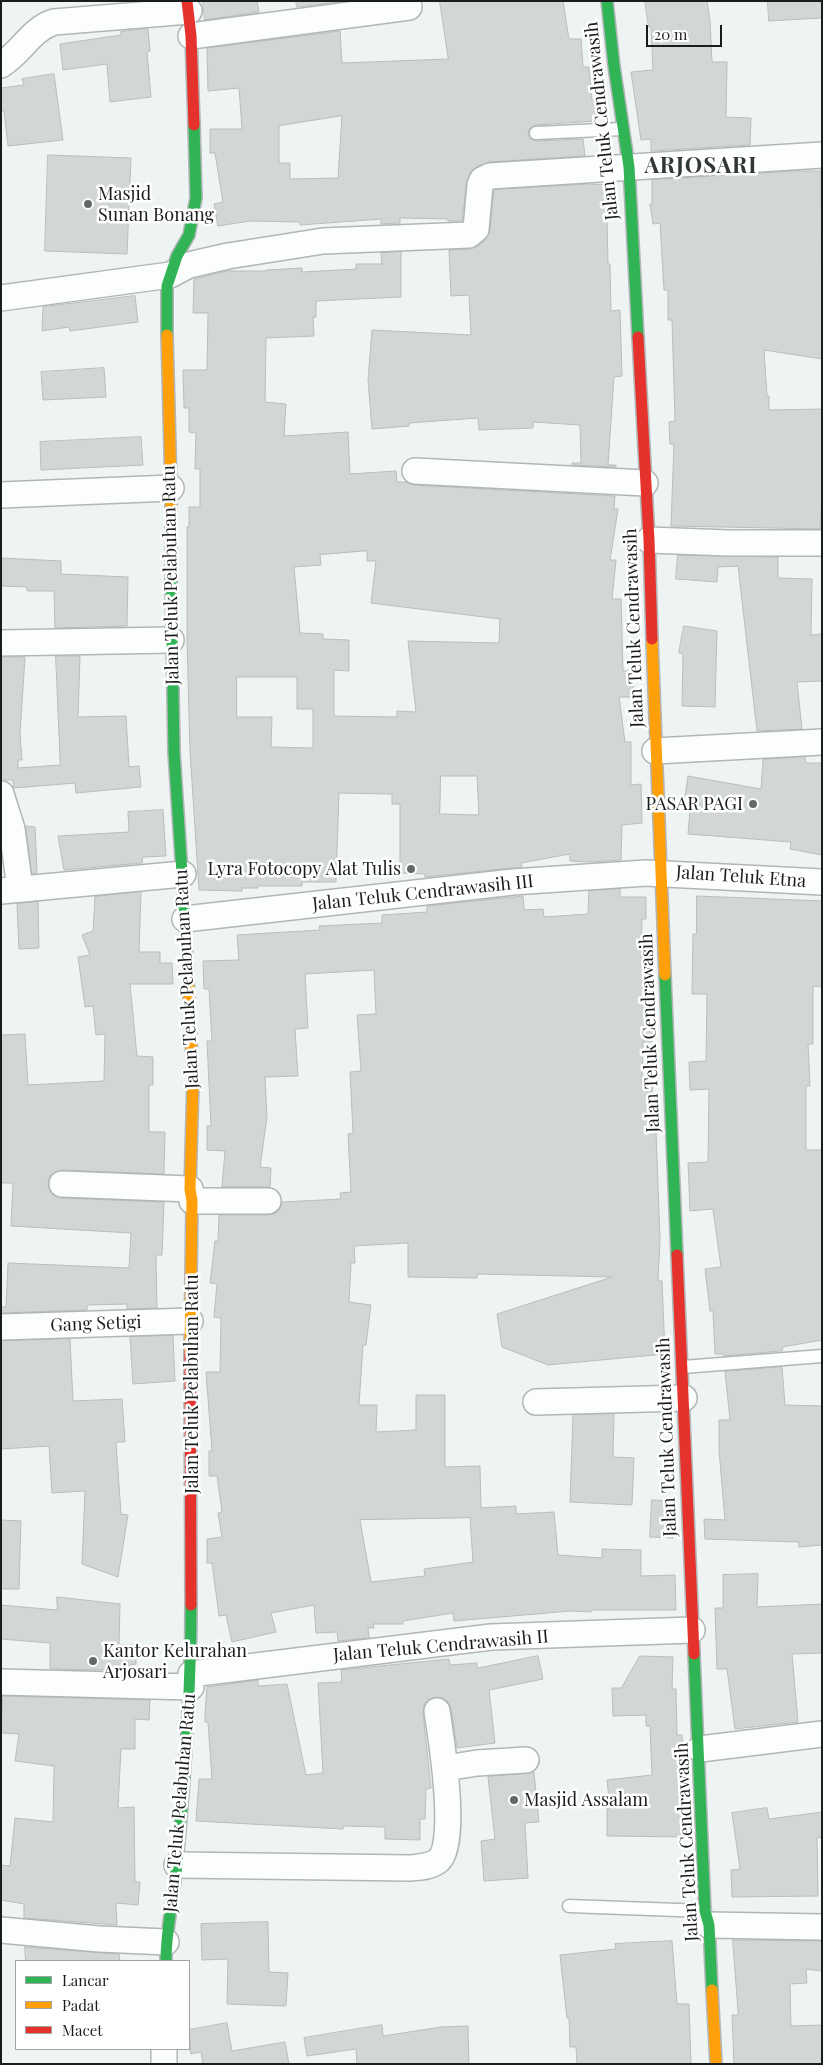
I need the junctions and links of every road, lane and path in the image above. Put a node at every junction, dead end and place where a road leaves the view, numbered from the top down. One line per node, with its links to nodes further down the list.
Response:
1 (607, 1): 6 (street, Jalan Teluk Cendrawasih)
2 (188, 6): 4 (street, Jalan Teluk Pelabuhan Ratu); 5 (street)
3 (409, 7): 4 (street)
4 (191, 36): 10 (street, Jalan Teluk Pelabuhan Ratu)
5 (1, 65)
6 (622, 129): 7 (lane); 9 (street, Jalan Teluk Cendrawasih)
7 (536, 133)
8 (822, 155): 9 (street)
9 (629, 167): 10 (street); 13 (street, Jalan Teluk Cendrawasih)
10 (170, 275): 11 (street); 14 (street, Jalan Teluk Pelabuhan Ratu)
11 (1, 298)
12 (416, 472): 13 (street)
13 (646, 483): 16 (street, Jalan Teluk Cendrawasih)
14 (171, 488): 15 (street); 18 (street, Jalan Teluk Pelabuhan Ratu)
15 (1, 494)
16 (649, 540): 17 (street); 21 (street, Jalan Teluk Cendrawasih)
17 (822, 543)
18 (171, 640): 19 (street); 24 (street, Jalan Teluk Pelabuhan Ratu)
19 (1, 643)
20 (822, 742): 21 (street)
21 (655, 750): 23 (street, Jalan Teluk Cendrawasih)
22 (1, 794): 26 (street)
23 (661, 872): 25 (street, Jalan Teluk Etna); 27 (street, Jalan Teluk Cendrawasih III); 30 (street, Jalan Teluk Cendrawasih)
24 (183, 874): 26 (street); 27 (street, Jalan Teluk Pelabuhan Ratu)
25 (822, 882)
26 (10, 890)
27 (185, 919): 31 (street, Jalan Teluk Pelabuhan Ratu)
28 (366, 1178): 30 (path)
29 (62, 1184): 31 (street)
30 (675, 1189): 36 (street, Jalan Teluk Cendrawasih)
31 (191, 1195): 32 (street); 33 (street, Jalan Teluk Pelabuhan Ratu)
32 (268, 1201)
33 (190, 1321): 34 (street, Gang Setigi); 40 (street, Jalan Teluk Pelabuhan Ratu)
34 (1, 1327)
35 (822, 1356): 36 (lane)
36 (683, 1367): 37 (street, Jalan Teluk Cendrawasih)
37 (684, 1398): 38 (street); 39 (street, Jalan Teluk Cendrawasih)
38 (536, 1402)
39 (692, 1630): 40 (street, Jalan Teluk Cendrawasih II); 44 (street, Jalan Teluk Cendrawasih)
40 (191, 1680): 41 (street, Jalan Teluk Cendrawasih II); 47 (street, Jalan Teluk Pelabuhan Ratu)
41 (1, 1682)
42 (437, 1711): 46 (street)
43 (822, 1734): 44 (street)
44 (700, 1749): 49 (street, Jalan Teluk Cendrawasih)
45 (526, 1760): 46 (street)
46 (446, 1768): 47 (street)
47 (177, 1865): 52 (street, Jalan Teluk Pelabuhan Ratu)
48 (570, 1906): 49 (lane)
49 (707, 1918): 50 (street); 55 (street, Jalan Teluk Cendrawasih)
50 (822, 1926)
51 (1, 1930): 52 (street)
52 (166, 1951)
53 (164, 2050): 54 (street)
54 (164, 2064)
55 (716, 2064)

